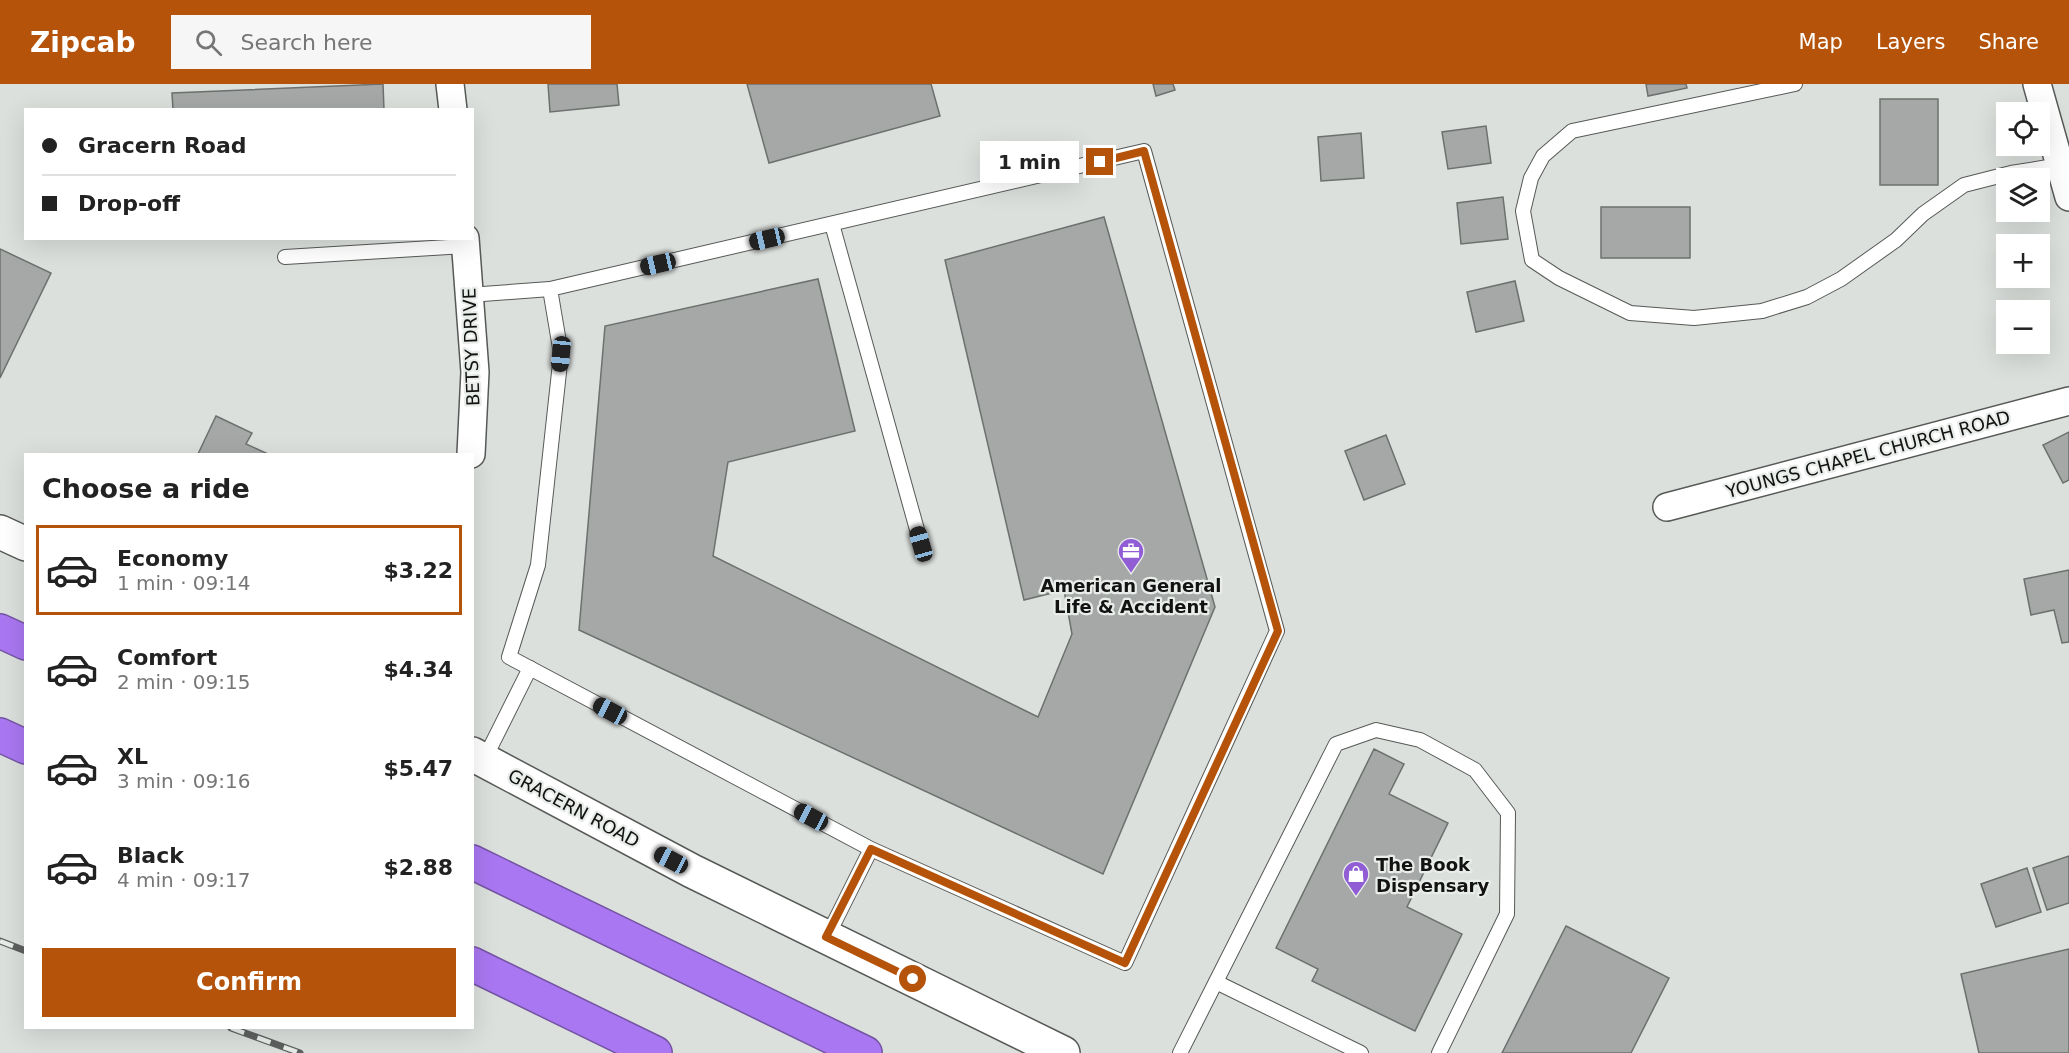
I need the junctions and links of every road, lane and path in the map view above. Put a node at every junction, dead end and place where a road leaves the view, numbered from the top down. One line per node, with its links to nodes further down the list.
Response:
1 (450, 84): 4 (street)
2 (1795, 84): 5 (lane)
3 (2037, 84): 5 (street)
4 (453, 108)
5 (2060, 165): 6 (street)
6 (2069, 197)
7 (832, 224): 10 (lane); 17 (lane); 26 (lane)
8 (465, 242): 9 (lane); 11 (street, BETSY DRIVE)
9 (285, 257)
10 (550, 290): 11 (lane); 20 (lane)
11 (469, 295): 13 (street, BETSY DRIVE)
12 (2069, 401): 14 (street, YOUNGS CHAPEL CHURCH ROAD)
13 (471, 453)
14 (1667, 507)
15 (0, 532): 16 (street)
16 (24, 543)
17 (921, 544)
18 (0, 631): 19 (highway)
19 (24, 643)
20 (530, 668): 24 (lane); 26 (lane)
21 (0, 735): 22 (highway)
22 (24, 746)
23 (0, 750): 25 (highway)
24 (478, 757): 28 (street, GRACERN ROAD)
25 (24, 759)
26 (871, 849): 28 (lane)
27 (474, 863): 32 (highway)
28 (826, 937): 33 (street, GRACERN ROAD)
29 (474, 965): 31 (highway)
30 (1216, 982): 34 (lane); 35 (lane); 36 (lane)
31 (655, 1053)
32 (865, 1053)
33 (1063, 1053)
34 (1180, 1053)
35 (1361, 1053)
36 (1439, 1053)

